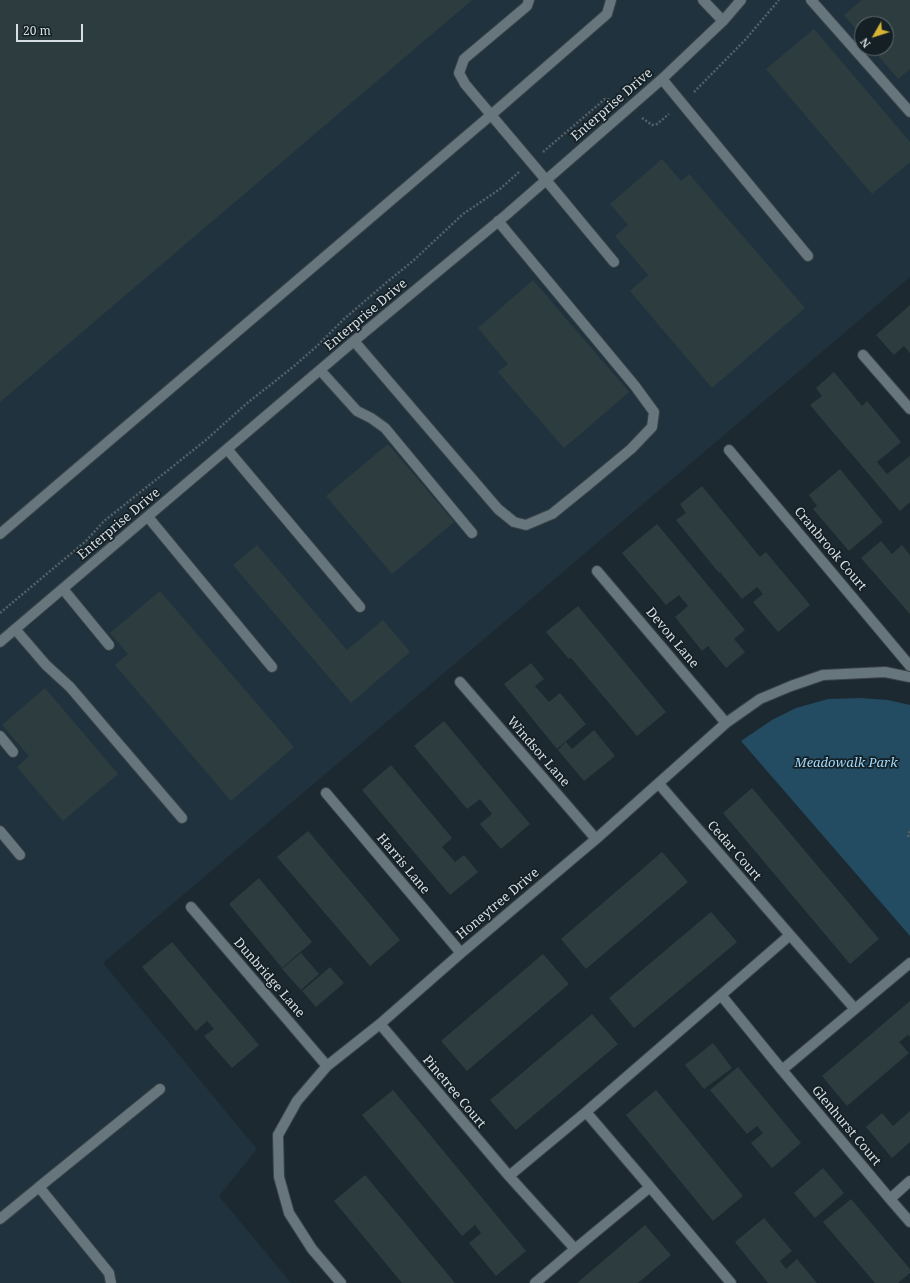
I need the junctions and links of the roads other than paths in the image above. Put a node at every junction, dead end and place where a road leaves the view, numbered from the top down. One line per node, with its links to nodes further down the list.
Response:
1 (529, 0): 9 (street)
2 (611, 0): 9 (street)
3 (703, 0): 6 (street)
4 (742, 0): 6 (street, Enterprise Drive)
5 (810, 0): 8 (street)
6 (723, 21): 7 (street, Enterprise Drive)
7 (662, 79): 10 (street, Enterprise Drive); 12 (street)
8 (910, 112)
9 (491, 115): 10 (street); 22 (street)
10 (546, 180): 11 (street, Enterprise Drive); 13 (street)
11 (498, 221): 14 (street, Enterprise Drive); 14 (street)
12 (808, 256)
13 (614, 262)
14 (354, 341): 16 (street, Enterprise Drive)
15 (864, 355): 17 (street)
16 (320, 370): 18 (street, Enterprise Drive); 21 (street)
17 (910, 409)
18 (227, 449): 20 (street, Enterprise Drive); 25 (street)
19 (729, 450): 29 (street, Cranbrook Court)
20 (148, 517): 24 (street, Enterprise Drive); 30 (street)
21 (472, 533)
22 (0, 534)
23 (597, 570): 33 (street, Devon Lane)
24 (63, 589): 26 (street, Enterprise Drive); 28 (street)
25 (360, 607)
26 (15, 630): 27 (street, Enterprise Drive); 38 (street)
27 (0, 642)
28 (109, 645)
29 (910, 666)
30 (272, 667)
31 (910, 677): 33 (street, Honeytree Drive)
32 (460, 682): 40 (street, Windsor Lane)
33 (726, 723): 36 (street, Honeytree Drive)
34 (0, 736): 35 (street)
35 (13, 752)
36 (659, 784): 40 (street, Honeytree Drive); 43 (street, Cedar Court)
37 (326, 793): 44 (street, Harris Lane)
38 (182, 818)
39 (0, 831): 41 (street)
40 (596, 839): 44 (street, Honeytree Drive)
41 (20, 855)
42 (191, 907): 49 (street, Dunbridge Lane)
43 (790, 935): 46 (street); 47 (street, Cedar Court)
44 (461, 953): 48 (street, Honeytree Drive)
45 (910, 963): 47 (street)
46 (721, 995): 50 (street); 52 (street)
47 (855, 1009): 50 (street)
48 (380, 1024): 49 (street, Honeytree Drive); 53 (street, Pinetree Court)
49 (327, 1066): 62 (street, Honeytree Drive)
50 (782, 1070): 57 (street, Glenhurst Court)
51 (160, 1089): 55 (street)
52 (586, 1112): 53 (street); 56 (street)
53 (509, 1176): 60 (street, Pinetree Court)
54 (910, 1181): 57 (street)
55 (39, 1187): 58 (street); 61 (street)
56 (650, 1187): 60 (street); 64 (street)
57 (890, 1199): 59 (street, Glenhurst Court)
58 (0, 1219)
59 (910, 1222)
60 (575, 1249): 63 (street)
61 (111, 1283)
62 (341, 1283)
63 (535, 1283)
64 (731, 1283)

